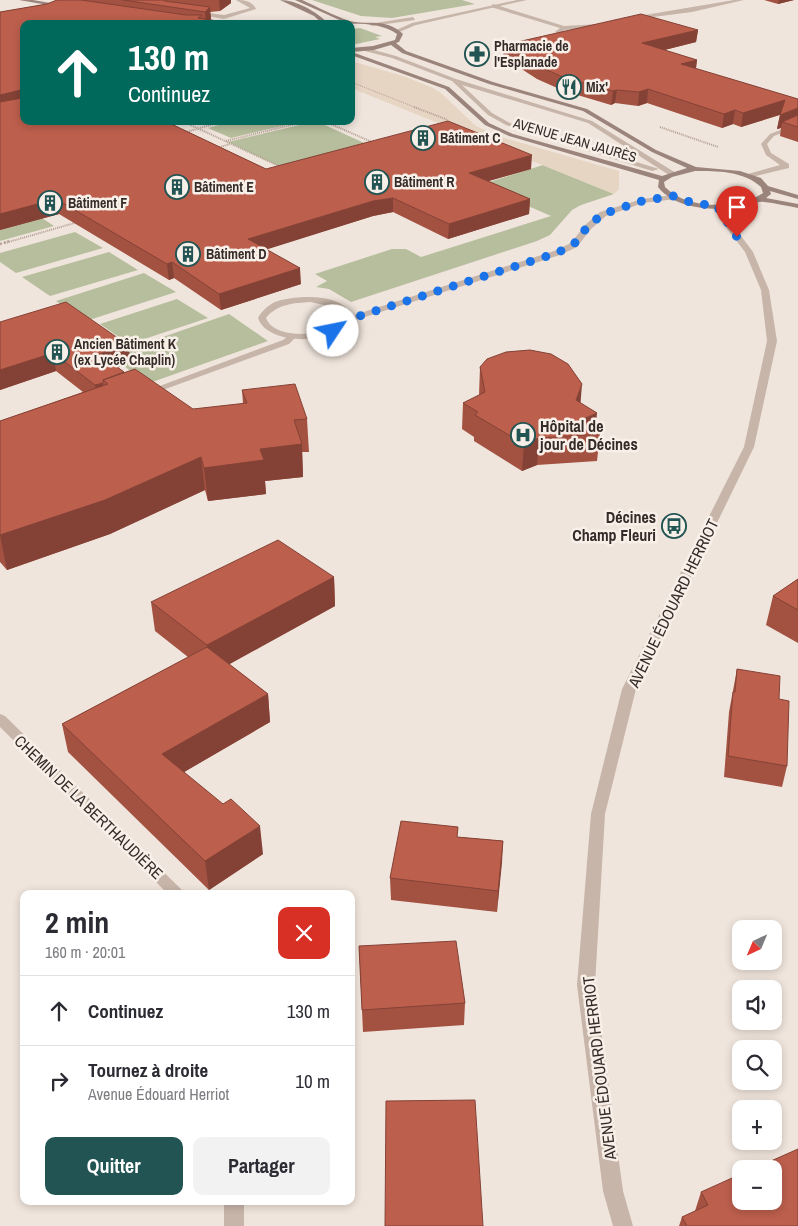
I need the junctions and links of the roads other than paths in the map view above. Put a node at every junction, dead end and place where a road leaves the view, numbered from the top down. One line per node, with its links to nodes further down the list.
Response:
1 (22, 0): 8 (main road)
2 (46, 0): 8 (street)
3 (239, 0): 14 (street)
4 (283, 0): 15 (main road)
5 (298, 0): 16 (main road)
6 (524, 0): 10 (street)
7 (741, 0): 17 (street)
8 (39, 2): 9 (main road)
9 (62, 6): 11 (main road); 13 (street)
10 (492, 6): 12 (street); 21 (street)
11 (70, 7)
12 (475, 10): 19 (street); 22 (street)
13 (48, 11)
14 (185, 12)
15 (322, 20)
16 (344, 20)
17 (626, 20)
18 (355, 23): 19 (main road)
19 (372, 24): 22 (main road)
20 (608, 24): 21 (street)
21 (564, 28): 23 (street)
22 (397, 31): 24 (main road)
23 (548, 38)
24 (392, 44): 25 (main road); 32 (main road, AVENUE JEAN JAURÈS)
25 (384, 46): 26 (main road); 29 (street)
26 (363, 49): 27 (main road); 29 (street)
27 (355, 51)
28 (355, 54): 35 (main road, AVENUE JEAN JAURÈS)
29 (394, 57): 30 (street)
30 (454, 80): 33 (street); 33 (street)
31 (798, 125): 34 (street)
32 (695, 169): 33 (main road); 34 (main road)
33 (672, 173): 35 (main road)
34 (751, 176): 36 (main road)
35 (663, 179): 37 (main road)
36 (767, 188): 38 (main road); 39 (main road)
37 (673, 196): 40 (main road); 42 (street)
38 (798, 197)
39 (761, 200): 40 (main road); 41 (main road)
40 (717, 206): 49 (street, AVENUE ÉDOUARD HERRIOT)
41 (798, 206)
42 (347, 320): 43 (street); 43 (street)
43 (292, 336): 44 (street)
44 (138, 395)
45 (0, 719): 46 (street, CHEMIN DE LA BERTHAUDIÈRE)
46 (174, 890)
47 (234, 1205): 48 (street)
48 (234, 1226)
49 (623, 1226)

